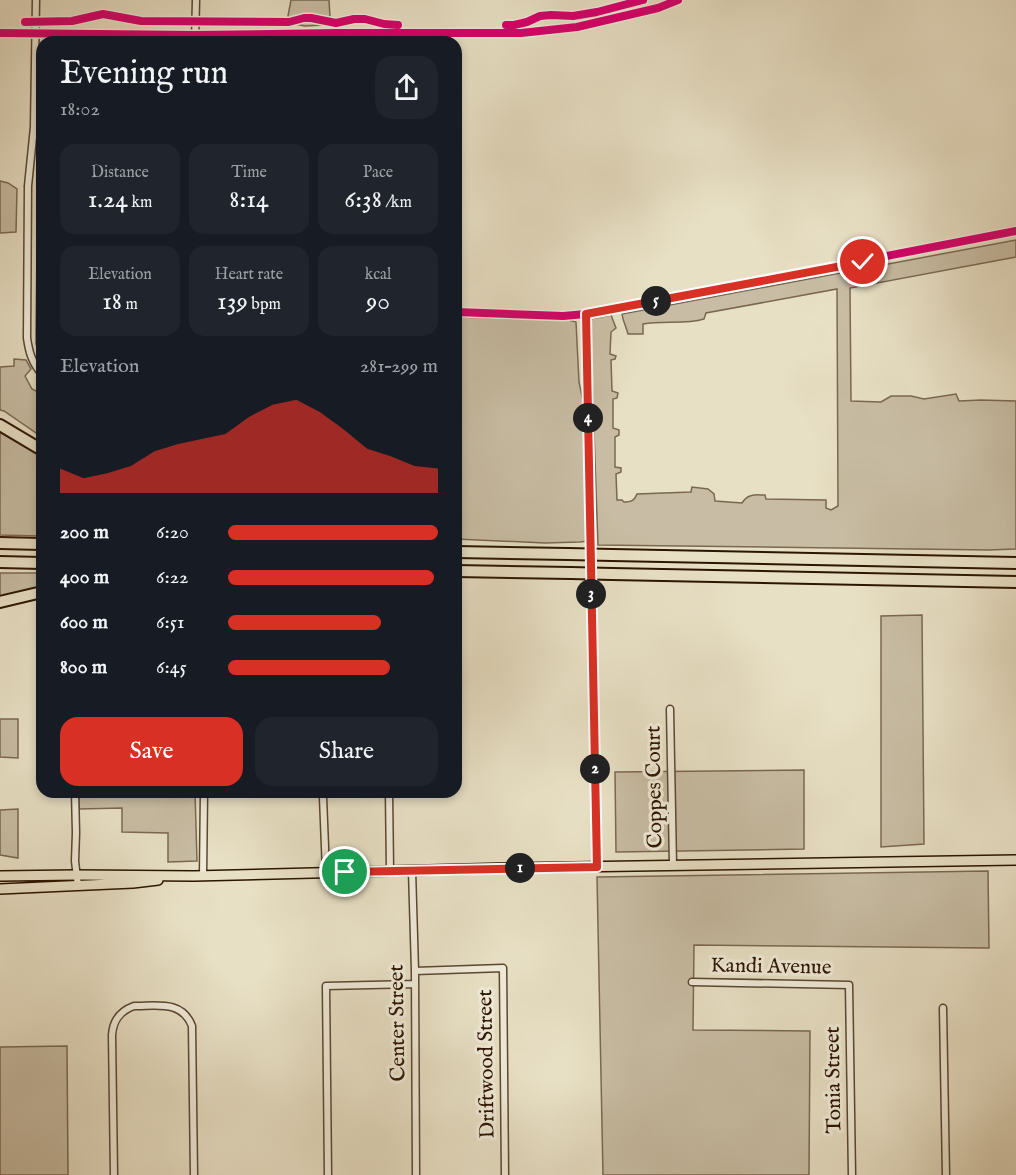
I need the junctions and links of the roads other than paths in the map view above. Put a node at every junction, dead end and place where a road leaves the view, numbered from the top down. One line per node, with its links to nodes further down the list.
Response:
1 (36, 0): 6 (street)
2 (196, 0): 9 (street)
3 (678, 0): 5 (street)
4 (0, 33): 6 (street)
5 (336, 33): 7 (street)
6 (36, 34): 8 (street); 15 (street)
7 (259, 34): 10 (street); 11 (street)
8 (116, 36)
9 (195, 36)
10 (227, 36)
11 (263, 36)
12 (1016, 231): 14 (street)
13 (462, 312): 14 (street)
14 (586, 314): 37 (street)
15 (36, 367)
16 (0, 424): 17 (highway)
17 (36, 446)
18 (0, 543): 19 (highway)
19 (36, 544)
20 (462, 545): 22 (highway)
21 (462, 552): 22 (highway)
22 (551, 554): 25 (highway, bridge)
23 (0, 562): 24 (highway)
24 (36, 563)
25 (1016, 563)
26 (462, 571): 27 (highway, bridge)
27 (1016, 582)
28 (36, 594): 29 (highway)
29 (0, 603)
30 (670, 709): 36 (street, Coppes Court)
31 (75, 798): 41 (street)
32 (204, 798): 43 (street)
33 (323, 798): 40 (street)
34 (389, 798): 39 (street)
35 (1016, 860): 36 (main road)
36 (673, 865): 37 (main road)
37 (597, 867): 38 (main road)
38 (412, 870): 39 (main road); 46 (street, Center Street)
39 (390, 871): 40 (main road)
40 (326, 872): 43 (main road)
41 (76, 875): 42 (main road); 43 (main road); 44 (street)
42 (0, 876)
43 (198, 876): 44 (main road)
44 (78, 886): 45 (main road)
45 (0, 889)
46 (415, 971): 48 (street, Center Street); 55 (street, Driftwood Street)
47 (692, 982): 49 (street, Kandi Avenue)
48 (415, 984): 53 (street); 54 (street, Center Street)
49 (849, 985): 56 (street, Tonia Street)
50 (943, 1008): 57 (street)
51 (114, 1175): 52 (street)
52 (194, 1175)
53 (328, 1175)
54 (416, 1175)
55 (505, 1175)
56 (852, 1175)
57 (946, 1175)

